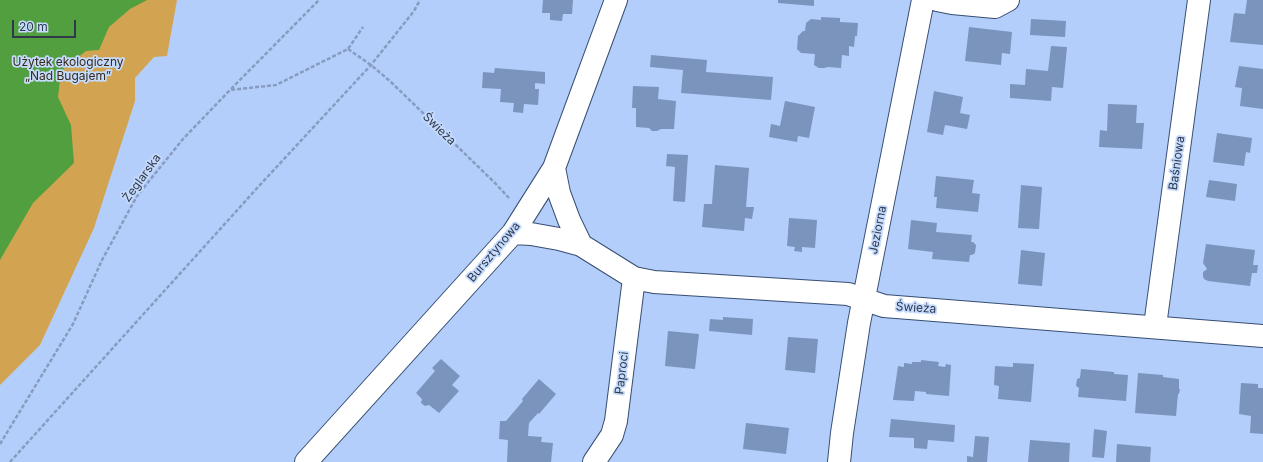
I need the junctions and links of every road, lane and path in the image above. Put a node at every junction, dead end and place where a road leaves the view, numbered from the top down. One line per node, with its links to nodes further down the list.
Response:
1 (319, 0): 11 (path, Żeglarska)
2 (420, 0): 10 (path)
3 (616, 0): 12 (street, Bursztynowa)
4 (923, 0): 16 (street, Jeziorna)
5 (936, 0): 6 (street)
6 (1008, 0)
7 (1199, 0): 17 (street, Baśniowa)
8 (363, 27): 9 (path)
9 (348, 49): 10 (path, Świeża); 11 (path)
10 (371, 65): 13 (path, Świeża); 20 (path)
11 (230, 90): 19 (path, Żeglarska)
12 (554, 168): 13 (street, Bursztynowa); 14 (street)
13 (518, 224): 14 (street, Świeża); 21 (street, Bursztynowa)
14 (581, 245): 15 (street, Świeża)
15 (634, 278): 16 (street, Świeża); 22 (street, Paproci)
16 (864, 299): 17 (street, Świeża); 23 (street, Jeziorna)
17 (1155, 326): 18 (street, Świeża)
18 (1263, 336)
19 (0, 444)
20 (10, 462)
21 (306, 462)
22 (594, 462)
23 (839, 462)

